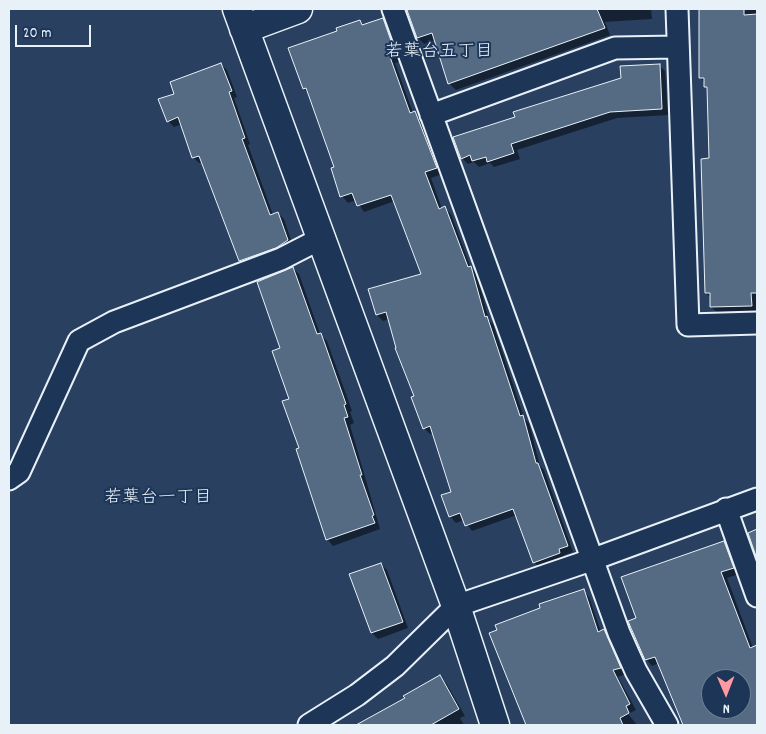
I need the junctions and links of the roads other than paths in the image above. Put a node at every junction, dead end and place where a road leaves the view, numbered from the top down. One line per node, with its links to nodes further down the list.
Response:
1 (298, 9): 4 (street)
2 (393, 9): 6 (street)
3 (677, 9): 5 (street)
4 (241, 19): 7 (street)
5 (677, 47): 6 (street); 8 (street)
6 (431, 114): 12 (street)
7 (320, 240): 9 (street); 14 (street)
8 (757, 323)
9 (9, 479)
10 (757, 498): 11 (street)
11 (726, 509): 12 (street); 13 (street)
12 (592, 560): 14 (street); 17 (street)
13 (757, 596)
14 (456, 606): 15 (street); 16 (street)
15 (309, 725)
16 (496, 725)
17 (667, 725)

